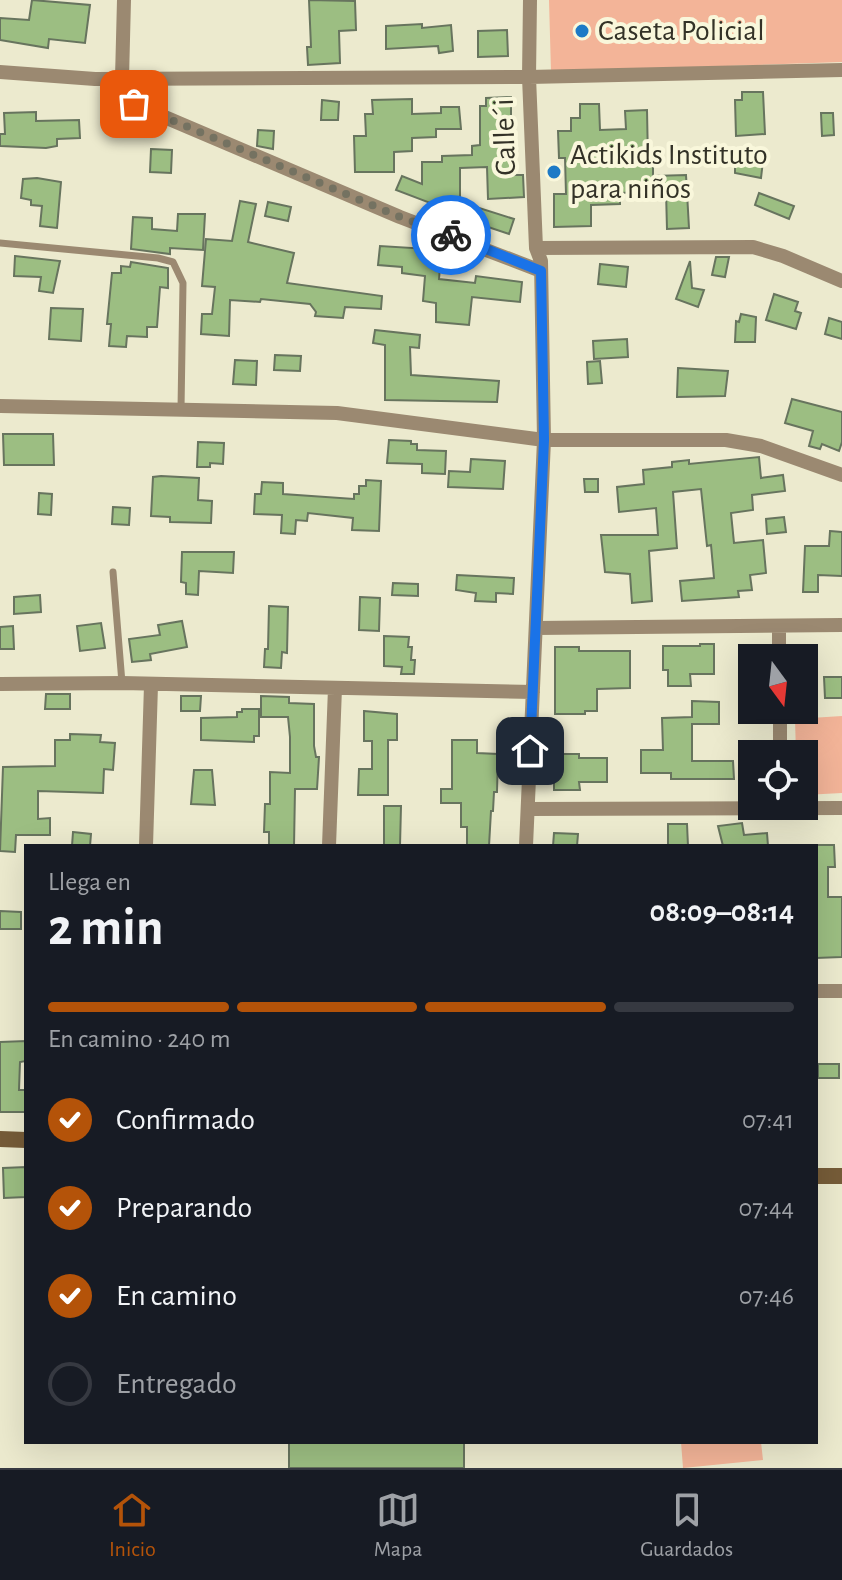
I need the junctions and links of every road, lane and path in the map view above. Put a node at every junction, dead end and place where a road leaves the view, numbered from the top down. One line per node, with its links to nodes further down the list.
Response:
1 (124, 0): 6 (street)
2 (530, 0): 5 (street, Calle´i)
3 (842, 70): 5 (street)
4 (0, 72): 6 (street)
5 (529, 77): 6 (street); 8 (street, Calle´i)
6 (122, 78): 9 (street)
7 (0, 243): 12 (lane)
8 (536, 248): 9 (street, Calle´i); 10 (street)
9 (541, 271): 13 (street, Calle´i)
10 (842, 281)
11 (0, 406): 12 (street)
12 (181, 409): 13 (street)
13 (544, 440): 14 (street); 18 (street, Calle´i)
14 (842, 475)
15 (113, 572): 20 (lane)
16 (842, 625): 17 (street)
17 (779, 626): 18 (street); 19 (street)
18 (536, 628): 24 (street, Calle´i)
19 (779, 644)
20 (122, 683): 21 (street); 22 (street)
21 (0, 684)
22 (151, 685): 23 (street); 29 (street)
23 (335, 688): 24 (street); 30 (street)
24 (533, 692): 28 (street, Calle´i)
25 (738, 808): 28 (street)
26 (818, 808): 27 (street)
27 (842, 808)
28 (528, 809): 31 (street, Calle´i)
29 (146, 844)
30 (329, 844)
31 (526, 844)
32 (818, 991): 33 (street)
33 (842, 991)
34 (0, 1139): 35 (street)
35 (24, 1140)
36 (818, 1176): 37 (street)
37 (842, 1176)

